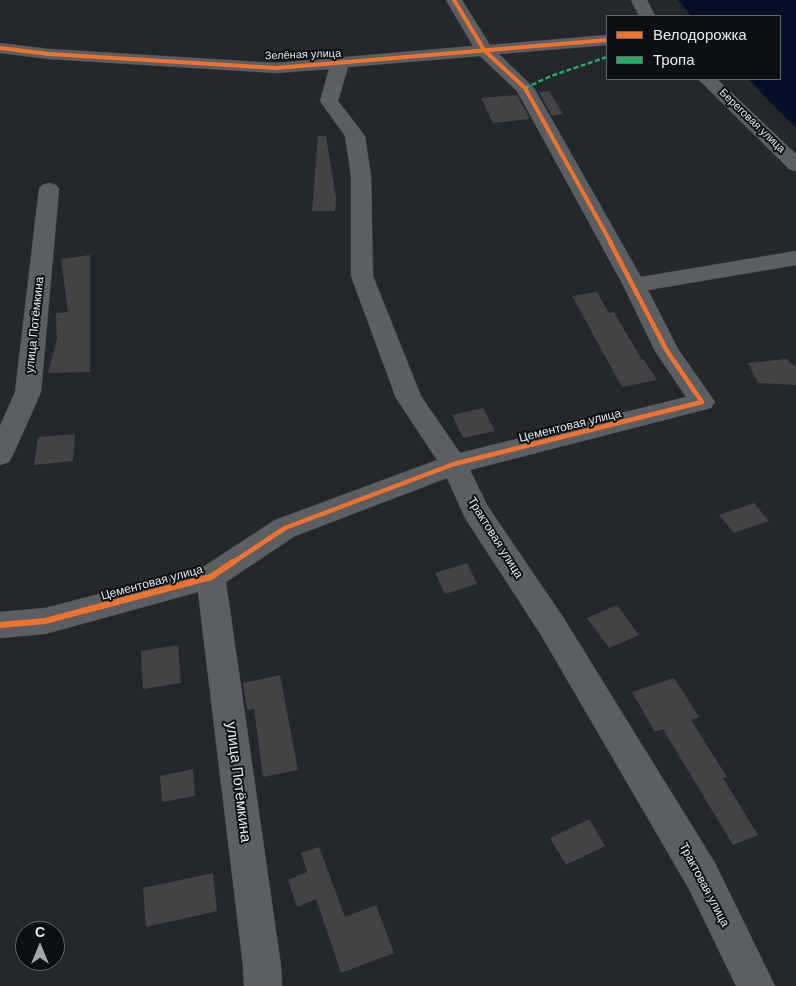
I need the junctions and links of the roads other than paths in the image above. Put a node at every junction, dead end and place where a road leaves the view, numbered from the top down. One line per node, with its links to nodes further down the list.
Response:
1 (454, 0): 6 (street, Цементовая улица)
2 (639, 0): 3 (street)
3 (646, 15)
4 (606, 40): 6 (street, Зелёная улица)
5 (0, 48): 7 (street, Зелёная улица)
6 (484, 50): 7 (street, Зелёная улица); 12 (street, Цементовая улица)
7 (340, 64): 14 (street, Трактовая улица)
8 (708, 80): 9 (street, Береговая улица)
9 (796, 165)
10 (49, 190): 13 (street, улица Потёмкина)
11 (796, 258): 12 (street)
12 (634, 285): 14 (street, Цементовая улица)
13 (0, 455)
14 (454, 464): 15 (street, Цементовая улица); 18 (street, Трактовая улица)
15 (211, 577): 16 (street, Цементовая улица); 17 (street, улица Потёмкина)
16 (0, 625)
17 (263, 986)
18 (756, 986)

